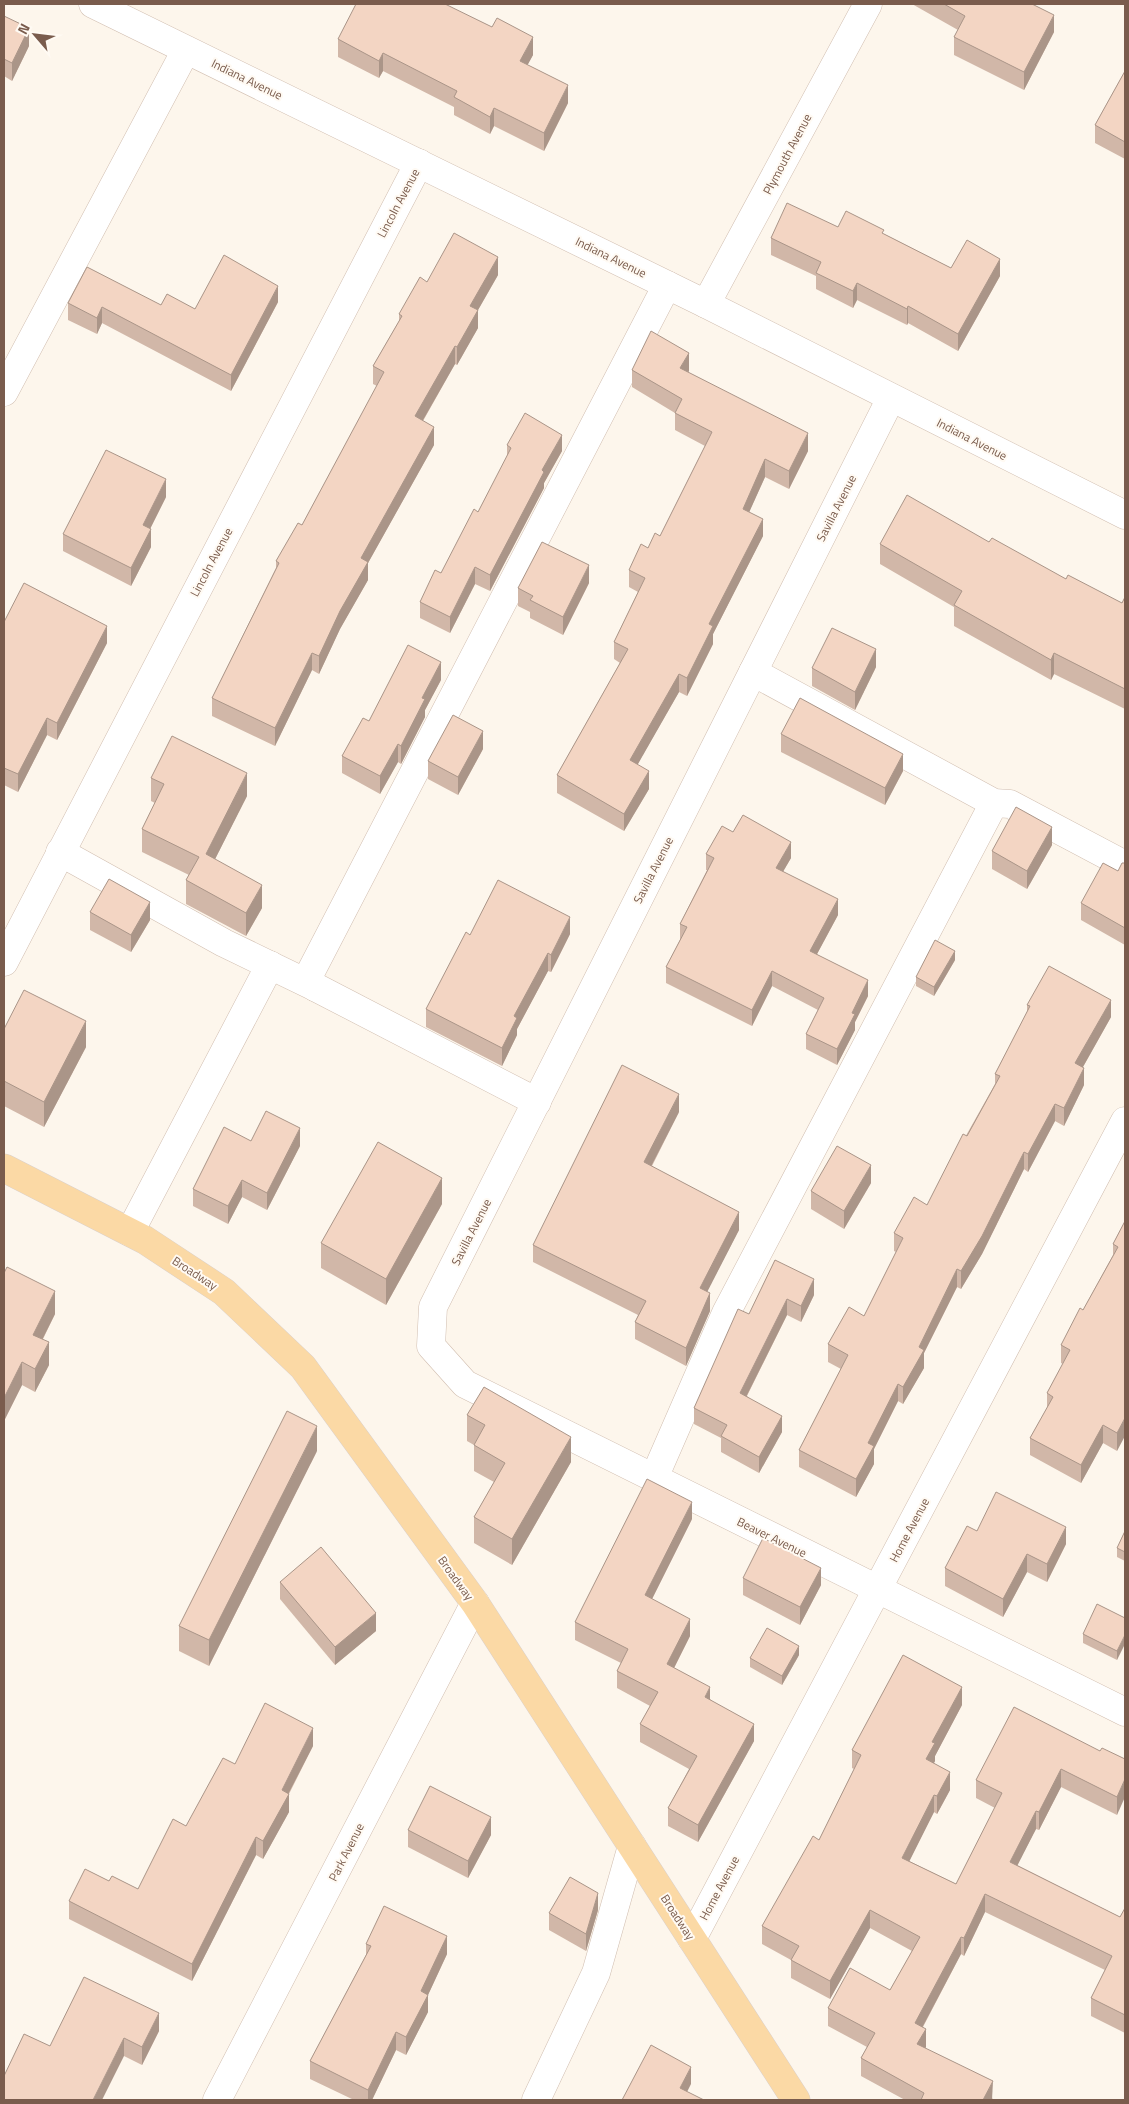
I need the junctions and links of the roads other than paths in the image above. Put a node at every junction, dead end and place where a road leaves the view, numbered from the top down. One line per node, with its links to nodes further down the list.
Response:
1 (93, 4): 3 (street, Indiana Avenue)
2 (868, 4): 6 (street, Plymouth Avenue)
3 (186, 50): 4 (street, Indiana Avenue); 7 (street)
4 (420, 163): 5 (street, Indiana Avenue); 12 (street, Lincoln Avenue)
5 (667, 285): 6 (street, Indiana Avenue); 16 (street)
6 (706, 304): 8 (street, Indiana Avenue)
7 (4, 392)
8 (891, 398): 9 (street, Indiana Avenue); 10 (street, Savilla Avenue)
9 (1125, 515)
10 (753, 672): 11 (street); 17 (street, Savilla Avenue)
11 (994, 803): 13 (street); 22 (street)
12 (60, 852): 14 (street, Lincoln Avenue); 15 (street)
13 (1125, 865)
14 (4, 962)
15 (270, 965): 16 (street); 20 (street)
16 (316, 987): 17 (street)
17 (537, 1102): 21 (street, Savilla Avenue)
18 (1125, 1121): 23 (street, Home Avenue)
19 (4, 1168): 20 (main road, Broadway)
20 (130, 1232): 24 (main road, Broadway)
21 (431, 1346): 22 (street, Beaver Avenue)
22 (654, 1478): 23 (street, Beaver Avenue)
23 (877, 1589): 25 (street, Beaver Avenue); 27 (street, Home Avenue)
24 (475, 1603): 26 (main road, Broadway); 28 (street, Park Avenue)
25 (1125, 1712)
26 (632, 1846): 27 (main road, Broadway); 29 (street)
27 (692, 1939): 30 (main road, Broadway)
28 (217, 2100)
29 (536, 2100)
30 (796, 2100)

